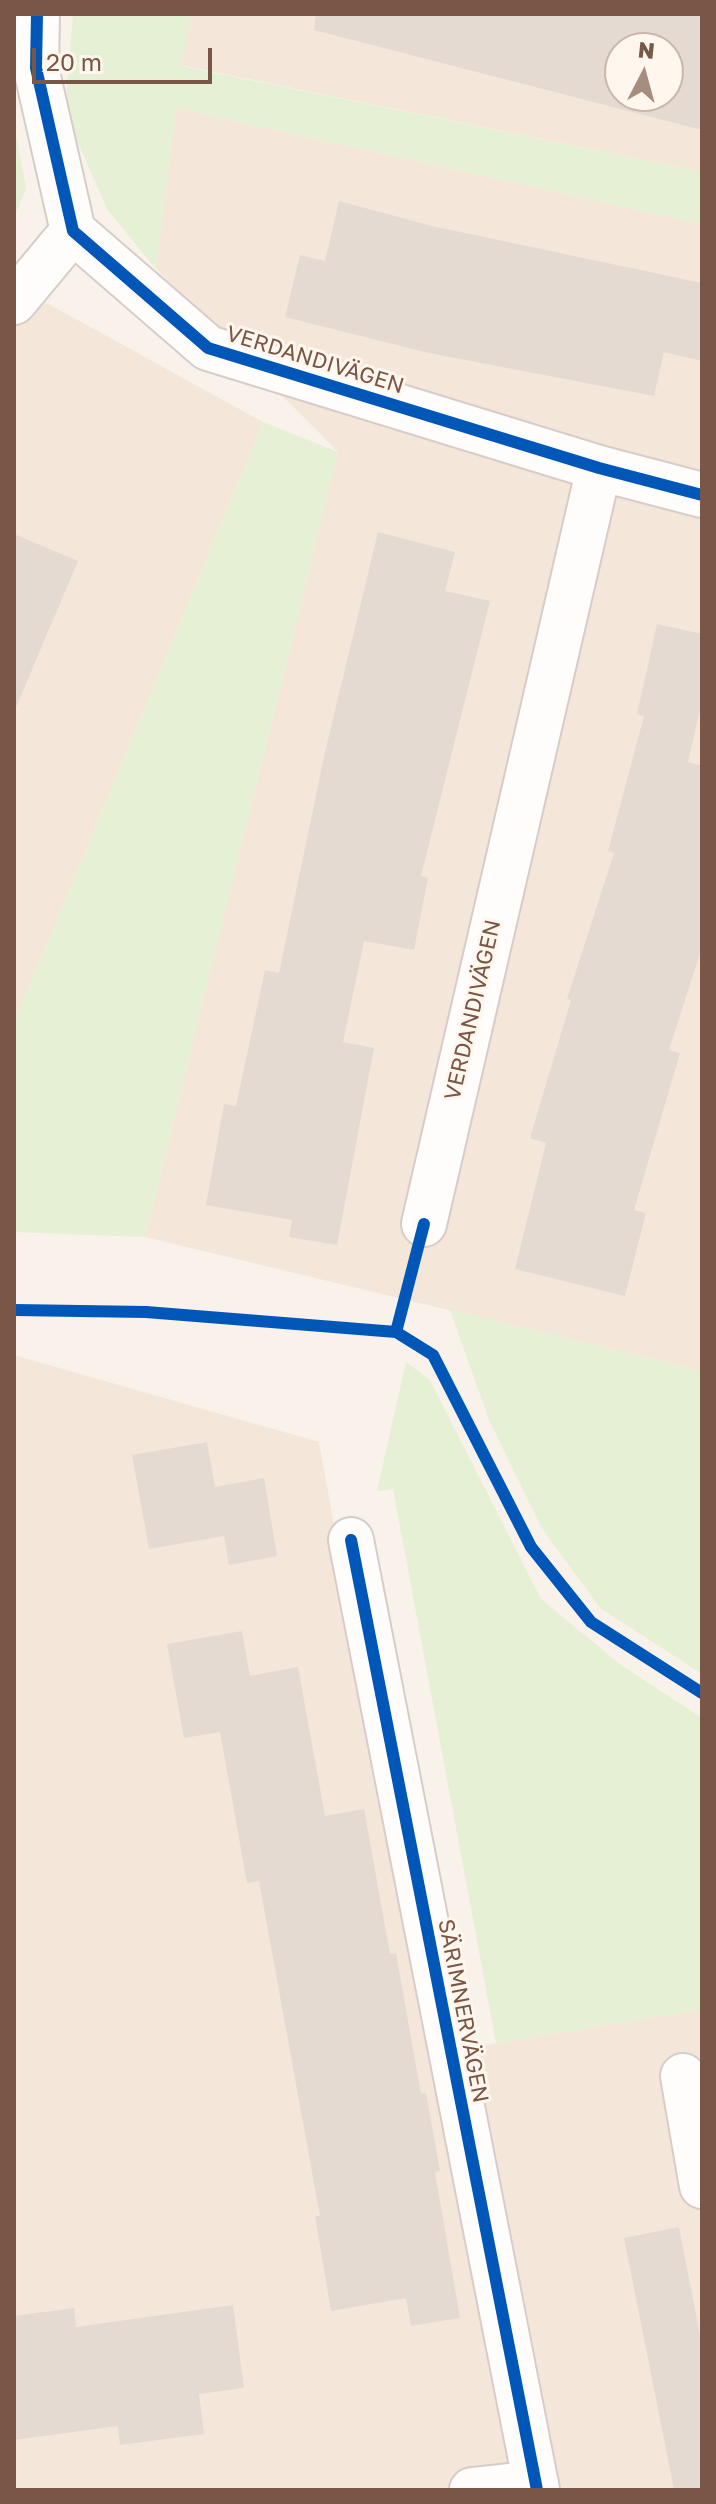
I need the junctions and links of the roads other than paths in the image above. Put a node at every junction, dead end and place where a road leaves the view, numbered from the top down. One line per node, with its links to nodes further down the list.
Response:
1 (37, 14): 2 (street)
2 (73, 231): 3 (street); 4 (street, VERDANDIVÄGEN)
3 (14, 302)
4 (599, 468): 5 (street, VERDANDIVÄGEN); 6 (street, VERDANDIVÄGEN)
5 (702, 495)
6 (424, 1224)
7 (351, 1540): 10 (street, SÄRIMNERVÄGEN)
8 (683, 2076): 9 (street)
9 (702, 2186)
10 (536, 2487): 11 (street, SÄRIMNERVÄGEN)
11 (472, 2490)

